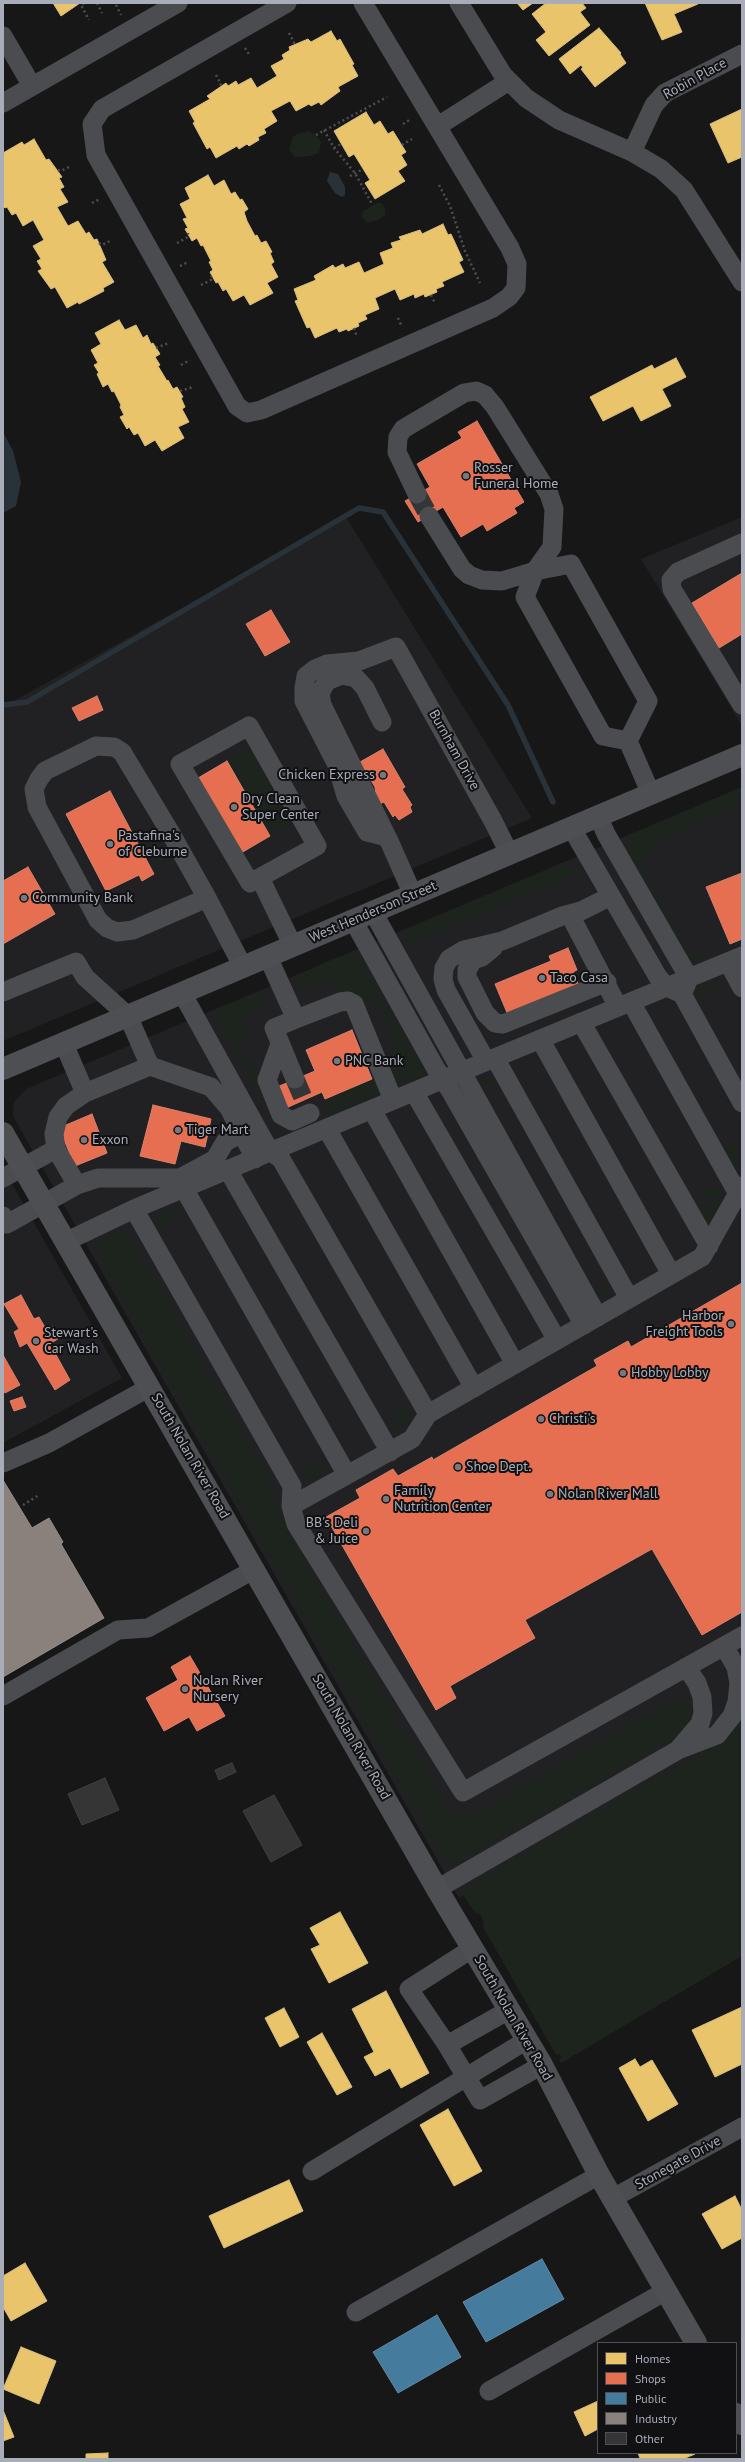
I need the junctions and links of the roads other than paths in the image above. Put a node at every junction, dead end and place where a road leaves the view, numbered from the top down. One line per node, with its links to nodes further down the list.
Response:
1 (178, 3): 8 (street)
2 (288, 3): 10 (street)
3 (363, 3): 10 (street)
4 (459, 3): 7 (street)
5 (3, 36): 8 (street)
6 (742, 54): 11 (street, Robin Place)
7 (509, 81): 10 (street); 11 (street)
8 (32, 86): 9 (street)
9 (3, 103)
10 (438, 126)
11 (632, 152): 12 (street)
12 (742, 282)
13 (417, 494): 16 (street)
14 (429, 516): 16 (street)
15 (742, 543): 17 (street)
16 (535, 571): 20 (street); 20 (street)
17 (736, 681): 18 (street)
18 (742, 705)
19 (382, 722): 25 (street)
20 (628, 741): 22 (street)
21 (742, 755): 22 (main road, West Henderson Street)
22 (651, 794): 23 (main road, West Henderson Street)
23 (598, 816): 24 (main road, West Henderson Street); 40 (street)
24 (571, 827): 26 (main road, West Henderson Street); 29 (street)
25 (387, 837): 26 (street, Burnham Drive); 28 (street)
26 (510, 854): 28 (main road, West Henderson Street)
27 (260, 878): 27 (street); 35 (street)
28 (413, 895): 31 (main road, West Henderson Street)
29 (611, 896): 32 (street); 40 (street)
30 (207, 898): 30 (street); 39 (street)
31 (374, 912): 33 (main road, West Henderson Street); 54 (street)
32 (570, 914): 34 (street); 44 (street)
33 (353, 920): 35 (main road, West Henderson Street); 56 (street)
34 (502, 941): 36 (street); 44 (street)
35 (293, 946): 37 (main road, West Henderson Street)
36 (464, 950): 44 (street); 51 (street)
37 (268, 957): 39 (main road, West Henderson Street); 46 (street)
38 (735, 959): 40 (street); 41 (street)
39 (243, 967): 42 (main road, West Henderson Street)
40 (679, 986): 44 (street); 60 (street)
41 (742, 988)
42 (188, 991): 45 (main road, West Henderson Street); 66 (street)
43 (3, 992): 45 (street)
44 (616, 996): 47 (street); 72 (street)
45 (128, 1016): 49 (main road, West Henderson Street); 52 (street)
46 (296, 1019): 50 (street); 59 (street)
47 (581, 1022): 48 (street); 77 (street)
48 (540, 1039): 51 (street); 78 (street)
49 (64, 1044): 53 (main road, West Henderson Street); 58 (street)
50 (282, 1047): 55 (street); 62 (street)
51 (491, 1060): 54 (street); 79 (street)
52 (150, 1066): 58 (street); 64 (street)
53 (3, 1070)
54 (465, 1076): 56 (street); 80 (street)
55 (296, 1080)
56 (447, 1085): 57 (street); 80 (street)
57 (414, 1092): 59 (street); 81 (street)
58 (85, 1093): 65 (street)
59 (393, 1100): 61 (street)
60 (742, 1103)
61 (372, 1110): 62 (street); 82 (street)
62 (323, 1131): 66 (street); 84 (street)
63 (3, 1133): 67 (main road, South Nolan River Road)
64 (242, 1133): 66 (street); 70 (street)
65 (56, 1149): 67 (street); 71 (street)
66 (272, 1155): 68 (street); 85 (street)
67 (23, 1168): 69 (street); 73 (main road, South Nolan River Road)
68 (228, 1170): 70 (street); 86 (street)
69 (3, 1178)
70 (182, 1184): 71 (street); 74 (street); 88 (street)
71 (77, 1185): 73 (street)
72 (740, 1190): 77 (street)
73 (45, 1204): 75 (street); 76 (main road, South Nolan River Road)
74 (134, 1209): 76 (street); 89 (street)
75 (3, 1216)
76 (67, 1241): 83 (main road, South Nolan River Road)
77 (710, 1246): 78 (street)
78 (671, 1274): 79 (street)
79 (629, 1298): 80 (street)
80 (591, 1321): 81 (street)
81 (557, 1340): 82 (street)
82 (515, 1364): 84 (street)
83 (150, 1387): 87 (street); 90 (main road, South Nolan River Road)
84 (474, 1388): 85 (street)
85 (428, 1414): 86 (street)
86 (390, 1452): 88 (street)
87 (3, 1463)
88 (348, 1475): 89 (street)
89 (292, 1506): 93 (street)
90 (255, 1569): 94 (street); 96 (main road, South Nolan River Road)
91 (742, 1636): 92 (street)
92 (724, 1646): 93 (street); 95 (street)
93 (686, 1667): 95 (street)
94 (3, 1696)
95 (678, 1750): 96 (street)
96 (437, 1889): 97 (main road, South Nolan River Road)
97 (473, 1948): 98 (main road, South Nolan River Road); 100 (street)
98 (509, 2010): 99 (main road, South Nolan River Road); 100 (street)
99 (527, 2040): 101 (main road, South Nolan River Road); 102 (street)
100 (447, 2045): 102 (street)
101 (542, 2065): 102 (street); 105 (main road, South Nolan River Road)
102 (466, 2076): 104 (street)
103 (742, 2126): 106 (street, Stonegate Drive)
104 (312, 2171)
105 (599, 2175): 106 (main road, South Nolan River Road); 108 (street)
106 (614, 2198): 107 (main road, South Nolan River Road)
107 (666, 2291): 109 (main road, South Nolan River Road); 110 (street)
108 (356, 2312)
109 (695, 2342)
110 (489, 2391)

